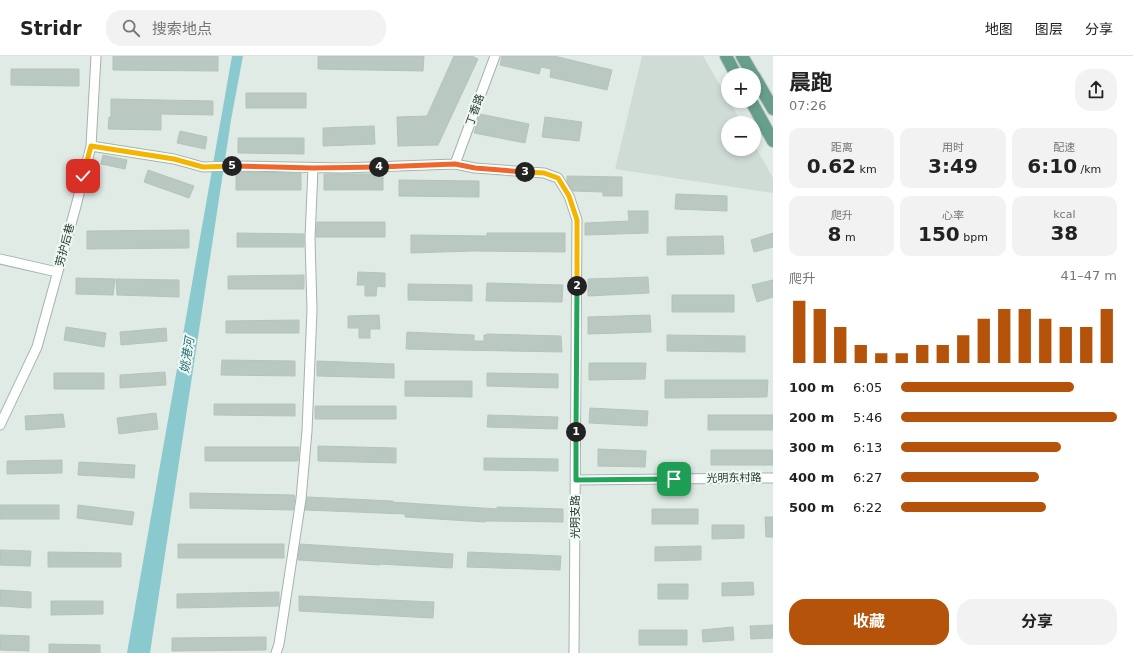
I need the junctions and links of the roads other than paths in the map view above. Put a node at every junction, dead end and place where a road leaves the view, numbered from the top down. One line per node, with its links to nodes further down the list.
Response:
1 (96, 56): 11 (street, 劳护后巷)
2 (494, 56): 12 (street, 丁香路)
3 (726, 56): 5 (main road)
4 (742, 56): 6 (main road)
5 (732, 68)
6 (749, 68)
7 (761, 88): 9 (main road)
8 (755, 108): 10 (main road)
9 (773, 109)
10 (773, 141)
11 (91, 146): 13 (street, 光明支路); 15 (street, 劳护后巷)
12 (455, 164): 13 (street, 光明支路); 18 (street, 光明支路)
13 (313, 168): 19 (street)
14 (0, 259): 15 (street)
15 (57, 272): 16 (street, 劳护后巷)
16 (0, 425)
17 (773, 478): 18 (street, 光明东村路)
18 (576, 480): 20 (street, 光明支路)
19 (276, 653)
20 (574, 653)

